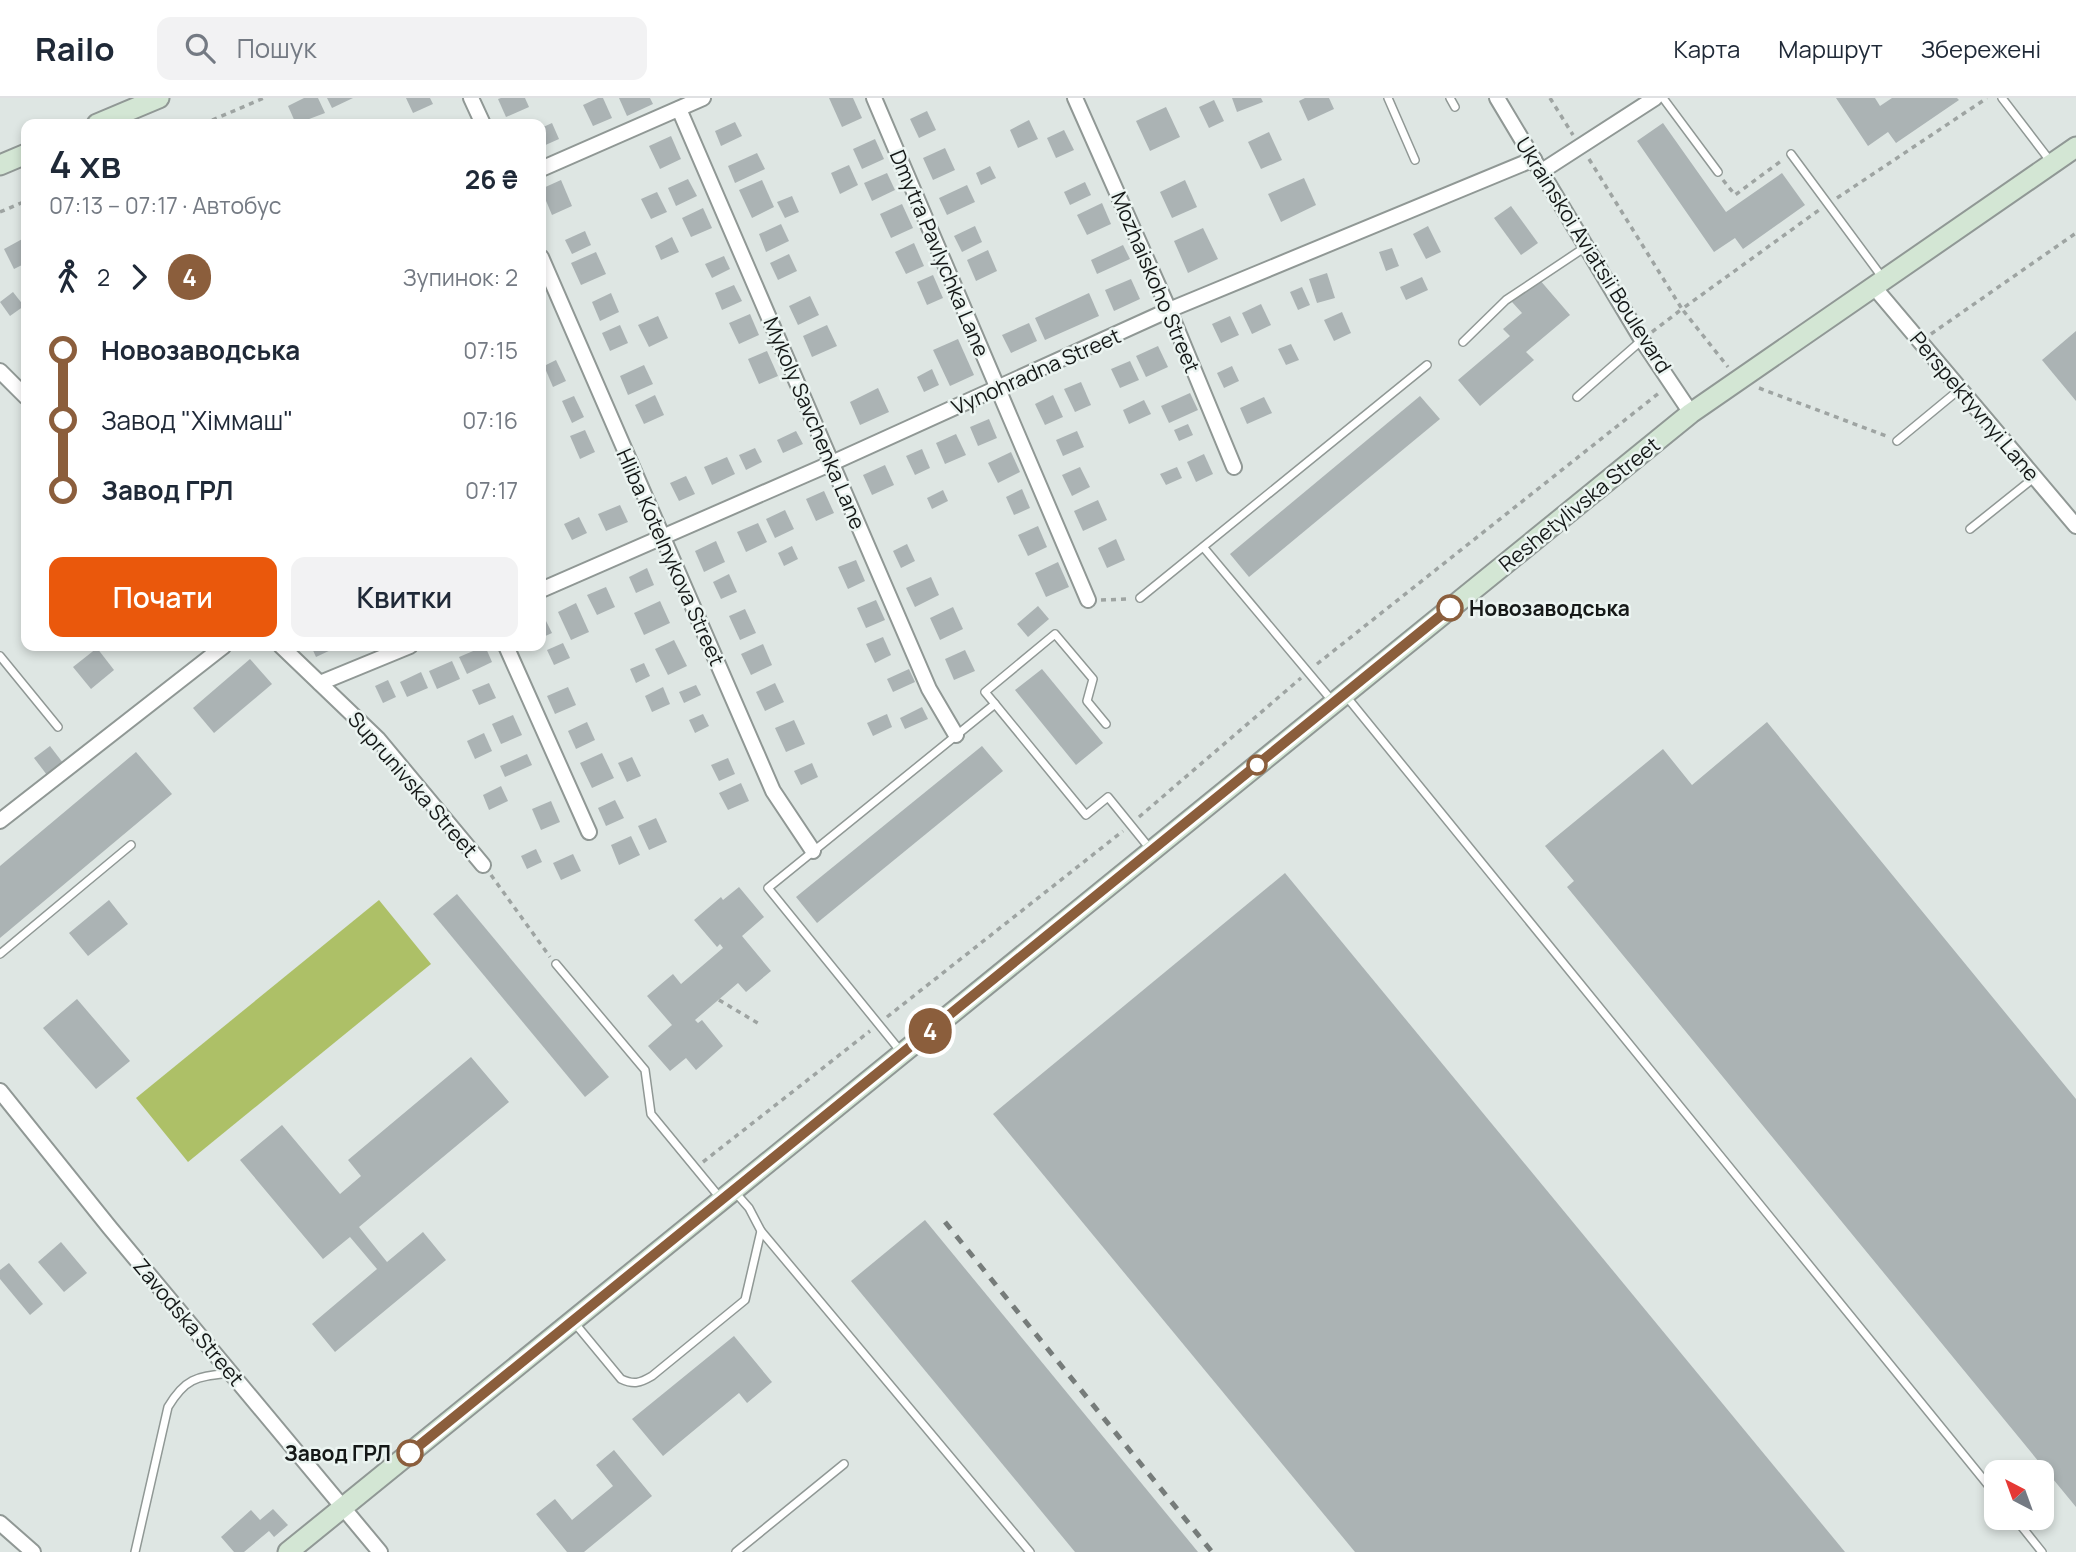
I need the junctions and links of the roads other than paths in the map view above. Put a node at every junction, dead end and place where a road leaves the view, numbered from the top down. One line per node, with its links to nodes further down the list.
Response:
1 (159, 98): 14 (street)
2 (471, 98): 15 (street)
3 (704, 98): 13 (street)
4 (874, 98): 33 (street, Dmytra Pavlychka Lane)
5 (1075, 98): 28 (street, Mozhaiskoho Street)
6 (1388, 98): 19 (lane)
7 (1450, 98): 12 (lane)
8 (1497, 98): 21 (street, Ukrainskoi Aviatsii Boulevard)
9 (1655, 98): 21 (street, Vynohradna Street)
10 (1663, 98): 24 (lane)
11 (2003, 98): 20 (lane)
12 (1455, 107)
13 (679, 109): 23 (street); 39 (street, Mykoly Savchenka Lane)
14 (109, 119)
15 (481, 119)
16 (2076, 147): 20 (street, Reshetylivska Street)
17 (1791, 154): 27 (lane)
18 (21, 156): 22 (street)
19 (1415, 160)
20 (2052, 164): 27 (street, Reshetylivska Street)
21 (1538, 165): 25 (street, Ukrainskoi Aviatsii Boulevard); 28 (street, Vynohradna Street)
22 (0, 166)
23 (546, 167)
24 (1718, 172)
25 (1588, 246): 29 (street, Ukrainskoi Aviatsii Boulevard); 30 (lane)
26 (546, 268): 44 (street, Hliba Kotelnykova Street)
27 (1879, 283): 34 (street, Perspektyvnyi Lane); 37 (street, Reshetylivska Street)
28 (1169, 310): 33 (street, Vynohradna Street); 40 (street, Mozhaiskoho Street)
29 (1642, 340): 36 (lane); 37 (street, Ukrainskoi Aviatsii Boulevard)
30 (1463, 342)
31 (1427, 365): 45 (lane)
32 (0, 372): 35 (street)
33 (998, 388): 39 (street, Vynohradna Street); 48 (street, Dmytra Pavlychka Lane)
34 (1960, 389): 38 (lane); 41 (street, Perspektyvnyi Lane)
35 (21, 392)
36 (1577, 397)
37 (1690, 413): 55 (street, Reshetylivska Street)
38 (1897, 440)
39 (832, 463): 44 (street, Vynohradna Street); 59 (street, Mykoly Savchenka Lane)
40 (1234, 467)
41 (2035, 477): 42 (street, Perspektyvnyi Lane); 43 (lane)
42 (2076, 526)
43 (1970, 529)
44 (662, 535): 46 (street, Vynohradna Street); 63 (street, Hliba Kotelnykova Street)
45 (1204, 548): 47 (lane); 55 (lane)
46 (546, 588)
47 (1140, 598)
48 (1088, 600)
49 (218, 651): 60 (street)
50 (286, 651): 54 (street, Suprunivska Street)
51 (398, 651): 54 (street)
52 (508, 651): 61 (street)
53 (0, 656): 58 (lane)
54 (320, 683): 65 (street, Suprunivska Street)
55 (1339, 699): 64 (street, Reshetylivska Street); 75 (lane)
56 (995, 704): 57 (lane); 59 (lane); 64 (lane)
57 (1106, 724)
58 (58, 727)
59 (956, 735): 63 (lane)
60 (0, 821)
61 (589, 832)
62 (131, 845): 66 (lane)
63 (813, 851): 68 (lane)
64 (1152, 851): 68 (street, Reshetylivska Street)
65 (483, 865)
66 (0, 954)
67 (556, 964): 70 (lane)
68 (902, 1053): 70 (street, Reshetylivska Street)
69 (0, 1091): 73 (street, Zavodska Street)
70 (728, 1195): 71 (lane); 72 (street, Reshetylivska Street)
71 (761, 1231): 72 (lane); 84 (lane)
72 (573, 1321): 76 (street, Reshetylivska Street)
73 (231, 1373): 76 (street, Zavodska Street); 80 (lane)
74 (844, 1464): 83 (lane)
75 (1984, 1480)
76 (344, 1507): 81 (street, Reshetylivska Street); 82 (street, Zavodska Street)
77 (0, 1523): 79 (street)
78 (2024, 1530): 85 (lane)
79 (33, 1552)
80 (135, 1552)
81 (288, 1552)
82 (380, 1552)
83 (736, 1552)
84 (1030, 1552)
85 (2042, 1552)

